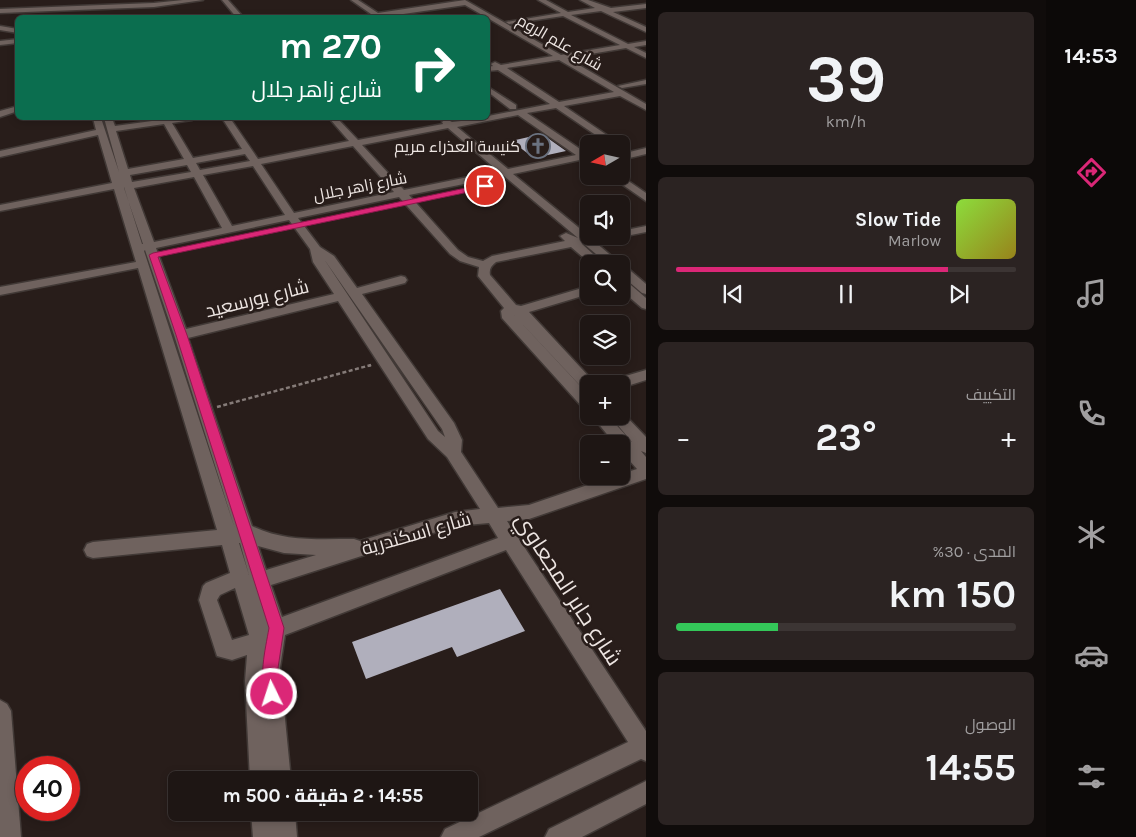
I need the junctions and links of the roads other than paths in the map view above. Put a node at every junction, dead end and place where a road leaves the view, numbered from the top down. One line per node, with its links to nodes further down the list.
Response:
1 (95, 0): 10 (street)
2 (200, 0): 10 (street)
3 (225, 0): 18 (street)
4 (354, 0): 19 (street)
5 (436, 0): 12 (street)
6 (541, 0): 24 (street)
7 (583, 0): 14 (street)
8 (590, 0): 14 (street)
9 (471, 4): 12 (street); 22 (street, شارع علم الروم)
10 (104, 6): 15 (street)
11 (646, 6): 14 (street)
12 (444, 7): 16 (street)
13 (1, 9): 15 (street)
14 (609, 10): 24 (street); 27 (street); 29 (street)
15 (11, 11): 17 (street)
16 (414, 11): 20 (street); 21 (street)
17 (16, 15)
18 (238, 15)
19 (376, 15)
20 (393, 15)
21 (420, 15)
22 (489, 15)
23 (490, 15): 25 (street, شارع علم الروم)
24 (570, 15): 25 (street); 34 (street)
25 (506, 25): 26 (street); 37 (street, شارع علم الروم); 38 (street, شارع علم الروم)
26 (490, 26)
27 (646, 26)
28 (0, 30): 30 (street)
29 (646, 30)
30 (15, 36)
31 (15, 38): 33 (street)
32 (646, 38): 34 (street)
33 (2, 41)
34 (627, 43): 35 (street); 36 (street); 38 (street); 39 (street); 40 (street)
35 (646, 43)
36 (646, 51)
37 (552, 53): 38 (street, شارع علم الروم); 41 (street)
38 (560, 54): 39 (street); 41 (street); 44 (street, شارع علم الروم)
39 (568, 56): 44 (street, شارع علم الروم)
40 (646, 56)
41 (491, 64): 48 (street)
42 (646, 82): 44 (street)
43 (646, 88): 46 (street)
44 (619, 89): 46 (street, شارع علم الروم); 48 (street); 49 (street, شارع علم الروم)
45 (490, 90): 51 (street)
46 (631, 90): 47 (street, شارع علم الروم)
47 (646, 99)
48 (553, 102): 51 (street); 62 (street)
49 (646, 108)
50 (15, 109): 54 (street)
51 (516, 109): 52 (street); 53 (street); 67 (street)
52 (490, 111)
53 (490, 113)
54 (0, 114)
55 (132, 120): 61 (street)
56 (175, 120): 59 (street)
57 (227, 120): 70 (street, شارع جابر المجعاوي)
58 (335, 120): 63 (street)
59 (167, 121): 61 (street); 73 (street)
60 (442, 121): 63 (street); 76 (street)
61 (106, 124): 68 (street); 78 (street)
62 (600, 135)
63 (354, 140): 70 (street); 80 (street)
64 (646, 143): 65 (street)
65 (630, 147)
66 (646, 151): 69 (street)
67 (580, 153)
68 (0, 154)
69 (632, 155): 74 (street)
70 (252, 158): 73 (street); 75 (street); 83 (street, شارع جابر المجعاوي)
71 (580, 159): 76 (street, شارع زاهر جلال)
72 (580, 160): 77 (street, شارع زاهر جلال)
73 (190, 161): 75 (street); 78 (street)
74 (646, 164)
75 (196, 173): 78 (street); 85 (street)
76 (502, 176): 77 (street, شارع زاهر جلال); 80 (street, شارع زاهر جلال); 89 (street)
77 (515, 180): 87 (street)
78 (123, 181): 82 (street); 91 (street)
79 (628, 185): 81 (street)
80 (407, 198): 83 (street, شارع زاهر جلال); 94 (street)
81 (646, 198)
82 (0, 208)
83 (295, 221): 85 (street, شارع زاهر جلال); 91 (street, شارع زاهر جلال); 101 (street, شارع جابر المجعاوي)
84 (646, 229): 86 (street)
85 (228, 230): 91 (street, شارع زاهر جلال)
86 (630, 232)
87 (580, 234)
88 (580, 242): 89 (street)
89 (574, 243): 92 (street); 94 (street)
90 (593, 245): 93 (street)
91 (144, 254): 98 (street); 104 (street); 117 (street)
92 (588, 255)
93 (604, 255)
94 (484, 266): 103 (street)
95 (630, 275): 97 (street)
96 (401, 280): 101 (street, شارع بورسعيد)
97 (643, 284)
98 (0, 291)
99 (630, 291): 102 (street)
100 (580, 292): 103 (street)
101 (348, 294): 104 (street, شارع بورسعيد); 113 (street, شارع جابر المجعاوي); 113 (street, شارع جابر المجعاوي)
102 (646, 305)
103 (516, 310): 105 (street)
104 (182, 335): 116 (street)
105 (554, 357): 107 (street); 109 (street)
106 (646, 375): 108 (street)
107 (580, 379)
108 (630, 380)
109 (580, 393)
110 (606, 425): 114 (street)
111 (625, 425): 112 (street)
112 (646, 447)
113 (453, 454): 115 (street, شارع جابر المجعاوي)
114 (643, 473): 115 (street, شارع اسكندرية)
115 (494, 516): 118 (street, شارع جابر المجعاوي); 119 (street, شارع اسكندرية)
116 (246, 534): 117 (street); 119 (street); 121 (street)
117 (229, 538): 120 (street); 122 (street)
118 (510, 541): 123 (street, شارع اسكندرية); 125 (street, شارع جابر المجعاوي)
119 (365, 547): 121 (street, شارع اسكندرية)
120 (93, 550)
121 (261, 580): 122 (street, شارع اسكندرية); 123 (street)
122 (242, 582): 123 (street); 123 (street, شارع اسكندرية)
123 (265, 635): 126 (street); 127 (street)
124 (0, 711): 131 (street)
125 (645, 747): 134 (street)
126 (260, 771)
127 (279, 771)
128 (646, 792): 135 (street)
129 (264, 821): 132 (street)
130 (284, 821): 133 (street)
131 (9, 837)
132 (265, 837)
133 (285, 837)
134 (453, 837)
135 (557, 837)

